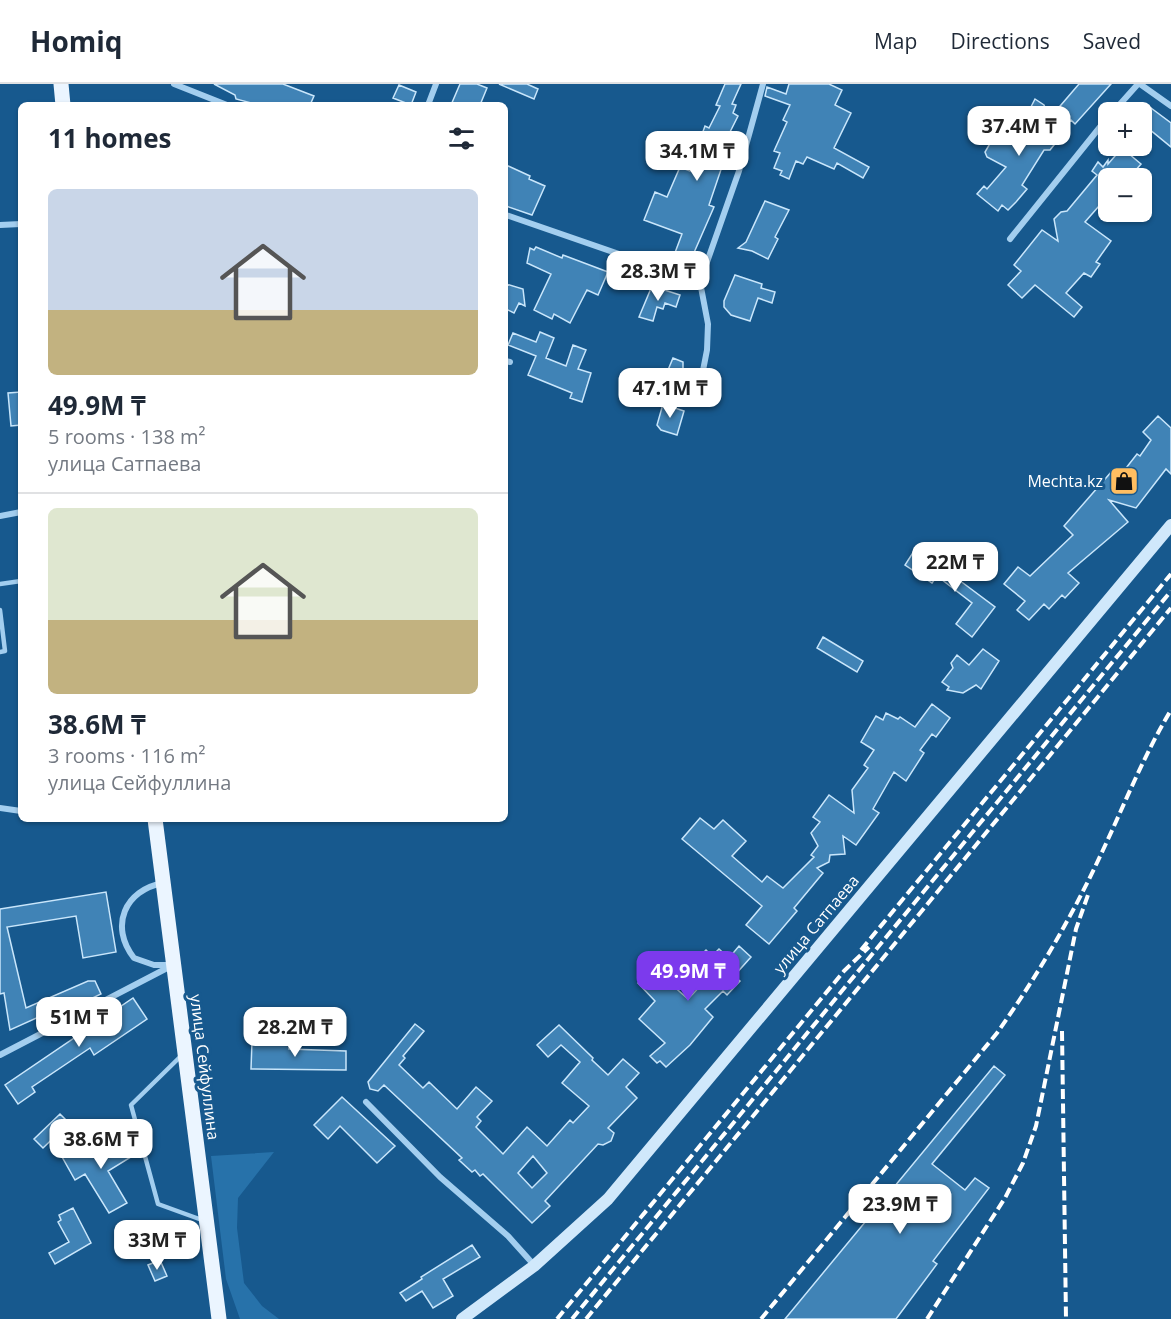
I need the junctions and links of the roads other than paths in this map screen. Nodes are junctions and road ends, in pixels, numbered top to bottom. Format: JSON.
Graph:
{"nodes":[{"id":1,"x":61,"y":84,"type":"edge"},
{"id":2,"x":174,"y":84,"type":"edge"},
{"id":3,"x":436,"y":84,"type":"edge"},
{"id":4,"x":763,"y":84,"type":"edge"},
{"id":5,"x":1139,"y":84,"type":"edge"},
{"id":6,"x":63,"y":102,"type":"edge"},
{"id":7,"x":219,"y":102,"type":"edge"},
{"id":8,"x":429,"y":102,"type":"edge"},
{"id":9,"x":1122,"y":102,"type":"edge"},
{"id":10,"x":1171,"y":106,"type":"edge"},
{"id":11,"x":1098,"y":129,"type":"edge"},
{"id":12,"x":508,"y":216,"type":"edge"},
{"id":13,"x":18,"y":224,"type":"edge"},
{"id":14,"x":0,"y":225,"type":"edge"},
{"id":15,"x":1010,"y":239,"type":"dead end"},
{"id":16,"x":700,"y":282,"type":"junction"},
{"id":17,"x":697,"y":400,"type":"dead end"},
{"id":18,"x":18,"y":513,"type":"edge"},
{"id":19,"x":0,"y":516,"type":"edge"},
{"id":20,"x":1171,"y":525,"type":"edge"},
{"id":21,"x":18,"y":581,"type":"edge"},
{"id":22,"x":0,"y":584,"type":"edge"},
{"id":23,"x":0,"y":610,"type":"edge"},
{"id":24,"x":0,"y":652,"type":"edge"},
{"id":25,"x":0,"y":808,"type":"edge"},
{"id":26,"x":18,"y":811,"type":"edge"},
{"id":27,"x":155,"y":822,"type":"edge"},
{"id":28,"x":163,"y":883,"type":"junction"},
{"id":29,"x":174,"y":965,"type":"junction"},
{"id":30,"x":185,"y":1052,"type":"junction"},
{"id":31,"x":0,"y":1055,"type":"edge"},
{"id":32,"x":366,"y":1102,"type":"dead end"},
{"id":33,"x":207,"y":1221,"type":"junction"},
{"id":34,"x":534,"y":1266,"type":"junction"},
{"id":35,"x":219,"y":1319,"type":"edge"},
{"id":36,"x":462,"y":1319,"type":"edge"}],
"edges":[{"from":1,"to":6,"type":"main road"},
{"from":2,"to":7,"type":"street"},
{"from":3,"to":8,"type":"street"},
{"from":4,"to":16,"type":"street"},
{"from":5,"to":9,"type":"street"},
{"from":5,"to":10,"type":"street"},
{"from":11,"to":15,"type":"street"},
{"from":12,"to":16,"type":"street"},
{"from":13,"to":14,"type":"street"},
{"from":16,"to":17,"type":"street"},
{"from":18,"to":19,"type":"street"},
{"from":20,"to":34,"type":"street","name":"улица Сатпаева"},
{"from":21,"to":22,"type":"lane"},
{"from":23,"to":24,"type":"lane"},
{"from":25,"to":26,"type":"street"},
{"from":27,"to":28,"type":"main road","name":"улица Сейфуллина"},
{"from":28,"to":29,"type":"main road","name":"улица Сейфуллина"},
{"from":28,"to":29,"type":"street"},
{"from":29,"to":30,"type":"main road","name":"улица Сейфуллина"},
{"from":29,"to":31,"type":"street"},
{"from":30,"to":33,"type":"main road","name":"улица Сейфуллина"},
{"from":30,"to":33,"type":"lane"},
{"from":32,"to":34,"type":"street"},
{"from":33,"to":35,"type":"main road","name":"улица Сейфуллина"},
{"from":34,"to":36,"type":"street","name":"улица Сатпаева"}]}
